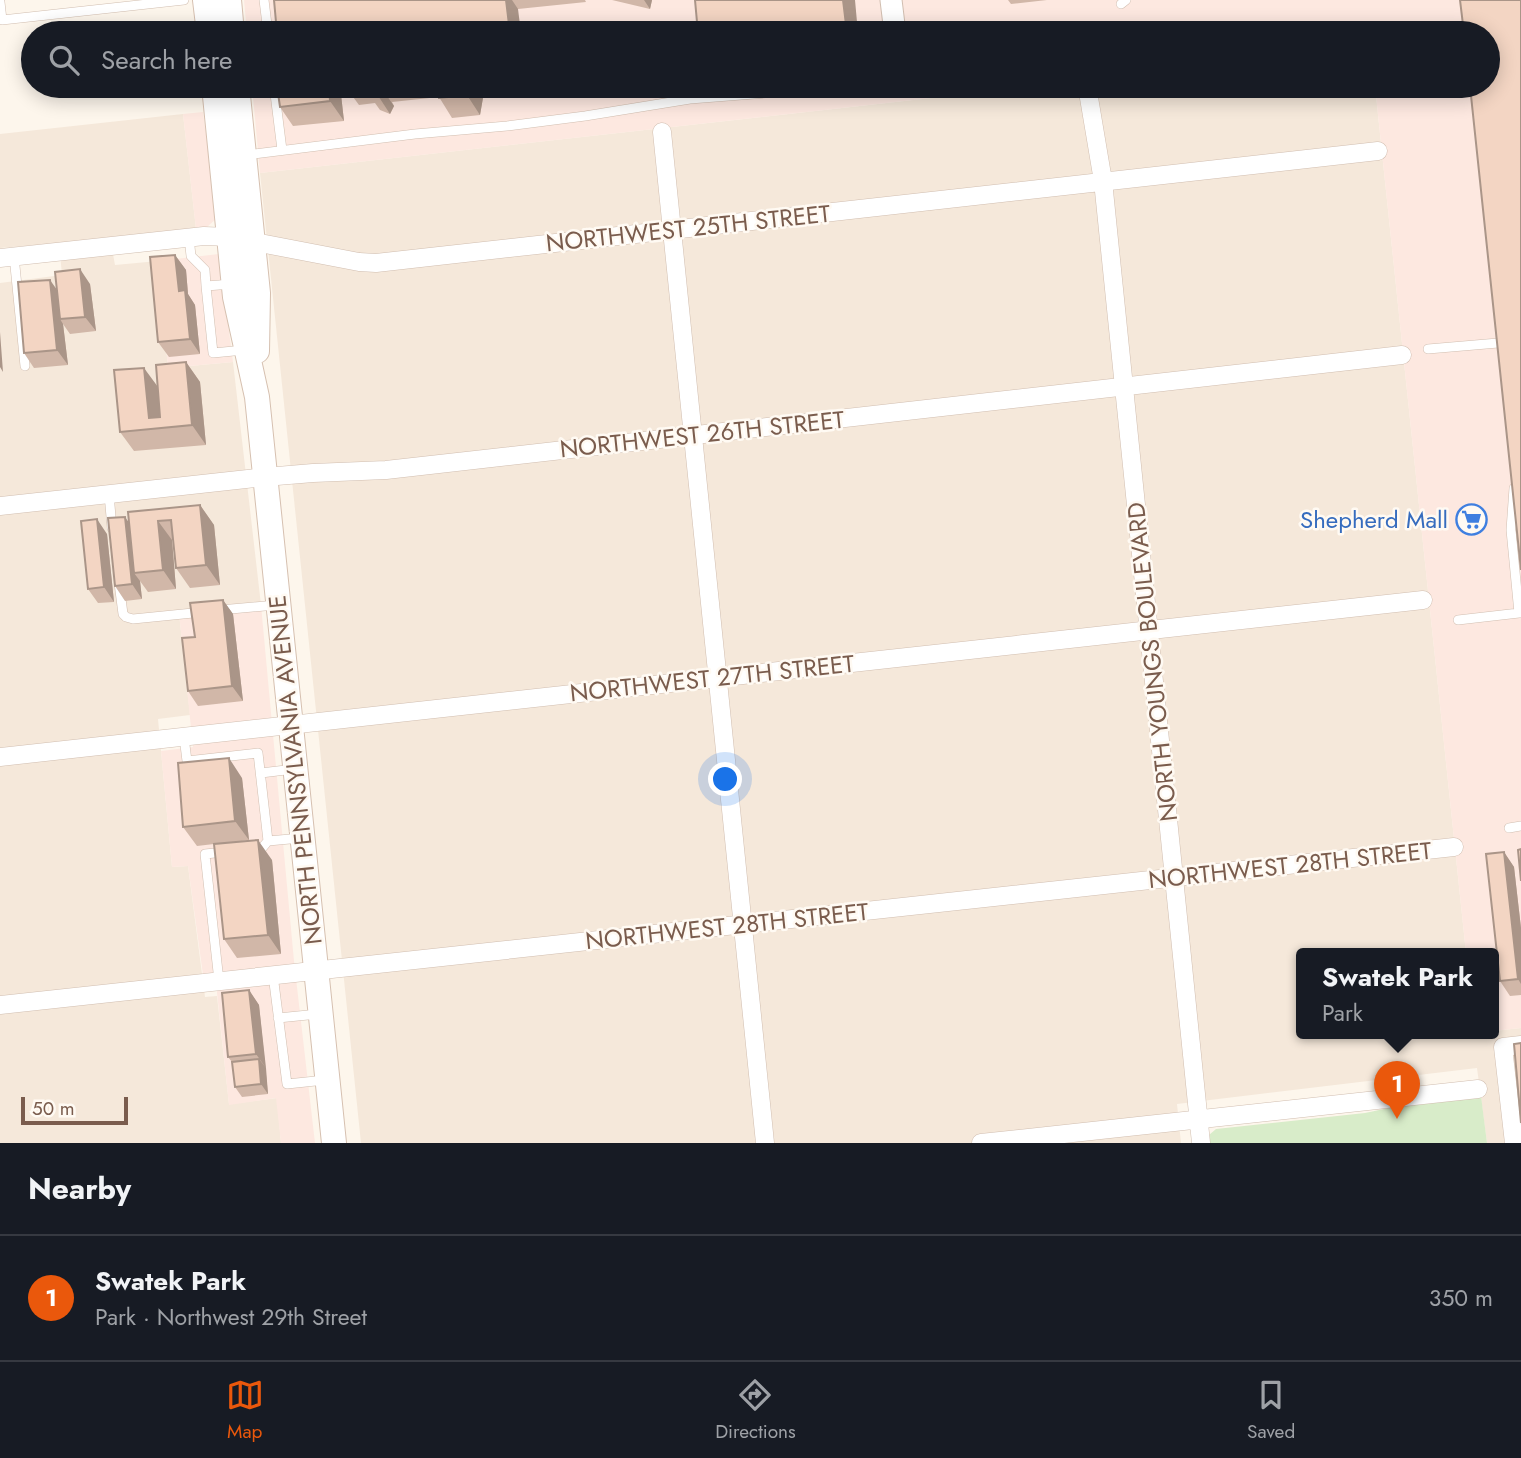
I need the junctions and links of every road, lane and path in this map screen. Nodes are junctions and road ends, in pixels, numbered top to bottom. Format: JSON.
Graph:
{"nodes":[{"id":1,"x":184,"y":0,"type":"edge"},
{"id":2,"x":205,"y":0,"type":"edge"},
{"id":3,"x":229,"y":0,"type":"edge"},
{"id":4,"x":264,"y":0,"type":"edge"},
{"id":5,"x":891,"y":0,"type":"edge"},
{"id":6,"x":164,"y":1,"type":"edge"},
{"id":7,"x":0,"y":2,"type":"edge"},
{"id":8,"x":208,"y":21,"type":"edge"},
{"id":9,"x":231,"y":21,"type":"edge"},
{"id":10,"x":267,"y":21,"type":"edge"},
{"id":11,"x":894,"y":21,"type":"edge"},
{"id":12,"x":218,"y":98,"type":"edge"},
{"id":13,"x":237,"y":98,"type":"edge"},
{"id":14,"x":276,"y":98,"type":"edge"},
{"id":15,"x":703,"y":98,"type":"edge"},
{"id":16,"x":1089,"y":98,"type":"edge"},
{"id":17,"x":662,"y":132,"type":"dead end"},
{"id":18,"x":235,"y":143,"type":"junction"},
{"id":19,"x":282,"y":150,"type":"junction"},
{"id":20,"x":1378,"y":151,"type":"dead end"},
{"id":21,"x":1103,"y":181,"type":"junction"},
{"id":22,"x":672,"y":230,"type":"junction"},
{"id":23,"x":189,"y":237,"type":"junction"},
{"id":24,"x":241,"y":240,"type":"junction"},
{"id":25,"x":7,"y":257,"type":"edge"},
{"id":26,"x":234,"y":284,"type":"junction"},
{"id":27,"x":206,"y":286,"type":"junction"},
{"id":28,"x":1497,"y":329,"type":"edge"},
{"id":29,"x":1498,"y":343,"type":"junction"},
{"id":30,"x":246,"y":349,"type":"junction"},
{"id":31,"x":1427,"y":349,"type":"dead end"},
{"id":32,"x":1402,"y":355,"type":"dead end"},
{"id":33,"x":1500,"y":355,"type":"edge"},
{"id":34,"x":25,"y":366,"type":"edge"},
{"id":35,"x":1124,"y":387,"type":"junction"},
{"id":36,"x":257,"y":397,"type":"junction"},
{"id":37,"x":693,"y":435,"type":"junction"},
{"id":38,"x":265,"y":477,"type":"junction"},
{"id":39,"x":1513,"y":479,"type":"edge"},
{"id":40,"x":109,"y":495,"type":"junction"},
{"id":41,"x":0,"y":506,"type":"edge"},
{"id":42,"x":113,"y":540,"type":"edge"},
{"id":43,"x":118,"y":576,"type":"edge"},
{"id":44,"x":1423,"y":600,"type":"dead end"},
{"id":45,"x":278,"y":604,"type":"junction"},
{"id":46,"x":1520,"y":613,"type":"edge"},
{"id":47,"x":1458,"y":620,"type":"dead end"},
{"id":48,"x":1149,"y":630,"type":"junction"},
{"id":49,"x":718,"y":678,"type":"junction"},
{"id":50,"x":291,"y":725,"type":"junction"},
{"id":51,"x":184,"y":737,"type":"junction"},
{"id":52,"x":0,"y":757,"type":"edge"},
{"id":53,"x":295,"y":769,"type":"junction"},
{"id":54,"x":261,"y":773,"type":"junction"},
{"id":55,"x":1521,"y":826,"type":"edge"},
{"id":56,"x":1509,"y":828,"type":"dead end"},
{"id":57,"x":302,"y":838,"type":"junction"},
{"id":58,"x":268,"y":841,"type":"junction"},
{"id":59,"x":1454,"y":847,"type":"dead end"},
{"id":60,"x":1174,"y":877,"type":"junction"},
{"id":61,"x":743,"y":924,"type":"junction"},
{"id":62,"x":316,"y":970,"type":"junction"},
{"id":63,"x":273,"y":975,"type":"junction"},
{"id":64,"x":219,"y":981,"type":"junction"},
{"id":65,"x":0,"y":1005,"type":"edge"},
{"id":66,"x":320,"y":1014,"type":"junction"},
{"id":67,"x":278,"y":1018,"type":"junction"},
{"id":68,"x":1521,"y":1045,"type":"edge"},
{"id":69,"x":327,"y":1080,"type":"junction"},
{"id":70,"x":1478,"y":1089,"type":"dead end"},
{"id":71,"x":1199,"y":1119,"type":"junction"},
{"id":72,"x":334,"y":1143,"type":"edge"},
{"id":73,"x":765,"y":1143,"type":"edge"},
{"id":74,"x":981,"y":1143,"type":"edge"},
{"id":75,"x":1201,"y":1143,"type":"edge"},
{"id":76,"x":1514,"y":1143,"type":"edge"}],
"edges":[{"from":1,"to":6,"type":"lane"},
{"from":2,"to":8,"type":"main road"},
{"from":3,"to":9,"type":"main road"},
{"from":4,"to":10,"type":"lane"},
{"from":5,"to":11,"type":"street"},
{"from":6,"to":7,"type":"lane"},
{"from":12,"to":18,"type":"main road","name":"NORTH PENNSYLVANIA AVENUE"},
{"from":13,"to":18,"type":"main road","name":"NORTH PENNSYLVANIA AVENUE"},
{"from":14,"to":19,"type":"lane"},
{"from":15,"to":19,"type":"lane"},
{"from":16,"to":21,"type":"street","name":"NORTH YOUNGS BOULEVARD"},
{"from":17,"to":22,"type":"street"},
{"from":18,"to":19,"type":"lane"},
{"from":18,"to":24,"type":"main road","name":"NORTH PENNSYLVANIA AVENUE"},
{"from":20,"to":21,"type":"street","name":"NORTHWEST 25TH STREET"},
{"from":21,"to":22,"type":"street","name":"NORTHWEST 25TH STREET"},
{"from":21,"to":35,"type":"street","name":"NORTH YOUNGS BOULEVARD"},
{"from":22,"to":24,"type":"street","name":"NORTHWEST 25TH STREET"},
{"from":22,"to":37,"type":"street"},
{"from":23,"to":24,"type":"street","name":"NORTHWEST 25TH STREET"},
{"from":23,"to":25,"type":"street","name":"NORTHWEST 25TH STREET"},
{"from":23,"to":27,"type":"lane"},
{"from":24,"to":26,"type":"main road","name":"NORTH PENNSYLVANIA AVENUE"},
{"from":24,"to":36,"type":"main road","name":"NORTH PENNSYLVANIA AVENUE"},
{"from":25,"to":34,"type":"lane"},
{"from":26,"to":27,"type":"lane"},
{"from":26,"to":30,"type":"main road","name":"NORTH PENNSYLVANIA AVENUE"},
{"from":27,"to":30,"type":"lane"},
{"from":28,"to":29,"type":"lane"},
{"from":29,"to":31,"type":"lane"},
{"from":29,"to":33,"type":"lane"},
{"from":30,"to":36,"type":"main road","name":"NORTH PENNSYLVANIA AVENUE"},
{"from":32,"to":35,"type":"street","name":"NORTHWEST 26TH STREET"},
{"from":35,"to":37,"type":"street","name":"NORTHWEST 26TH STREET"},
{"from":35,"to":48,"type":"street","name":"NORTH YOUNGS BOULEVARD"},
{"from":36,"to":38,"type":"main road","name":"NORTH PENNSYLVANIA AVENUE"},
{"from":37,"to":38,"type":"street","name":"NORTHWEST 26TH STREET"},
{"from":37,"to":49,"type":"street"},
{"from":38,"to":40,"type":"street","name":"NORTHWEST 26TH STREET"},
{"from":38,"to":45,"type":"main road","name":"NORTH PENNSYLVANIA AVENUE"},
{"from":39,"to":46,"type":"lane"},
{"from":40,"to":41,"type":"street","name":"NORTHWEST 26TH STREET"},
{"from":40,"to":42,"type":"lane"},
{"from":43,"to":45,"type":"lane"},
{"from":44,"to":48,"type":"street","name":"NORTHWEST 27TH STREET"},
{"from":45,"to":50,"type":"main road","name":"NORTH PENNSYLVANIA AVENUE"},
{"from":46,"to":47,"type":"lane"},
{"from":48,"to":49,"type":"street","name":"NORTHWEST 27TH STREET"},
{"from":48,"to":60,"type":"street","name":"NORTH YOUNGS BOULEVARD"},
{"from":49,"to":50,"type":"street","name":"NORTHWEST 27TH STREET"},
{"from":49,"to":61,"type":"street"},
{"from":50,"to":51,"type":"street","name":"NORTHWEST 27TH STREET"},
{"from":50,"to":53,"type":"main road","name":"NORTH PENNSYLVANIA AVENUE"},
{"from":51,"to":52,"type":"street","name":"NORTHWEST 27TH STREET"},
{"from":51,"to":54,"type":"lane"},
{"from":53,"to":54,"type":"lane"},
{"from":53,"to":57,"type":"main road","name":"NORTH PENNSYLVANIA AVENUE"},
{"from":54,"to":58,"type":"lane"},
{"from":55,"to":56,"type":"lane"},
{"from":57,"to":58,"type":"lane"},
{"from":57,"to":62,"type":"main road","name":"NORTH PENNSYLVANIA AVENUE"},
{"from":58,"to":64,"type":"lane"},
{"from":59,"to":60,"type":"street","name":"NORTHWEST 28TH STREET"},
{"from":60,"to":61,"type":"street","name":"NORTHWEST 28TH STREET"},
{"from":60,"to":71,"type":"street","name":"NORTH YOUNGS BOULEVARD"},
{"from":61,"to":62,"type":"street","name":"NORTHWEST 28TH STREET"},
{"from":61,"to":73,"type":"street"},
{"from":62,"to":63,"type":"street","name":"NORTHWEST 28TH STREET"},
{"from":62,"to":66,"type":"main road","name":"NORTH PENNSYLVANIA AVENUE"},
{"from":63,"to":64,"type":"street","name":"NORTHWEST 28TH STREET"},
{"from":63,"to":67,"type":"lane"},
{"from":64,"to":65,"type":"street","name":"NORTHWEST 28TH STREET"},
{"from":66,"to":67,"type":"lane"},
{"from":66,"to":69,"type":"main road","name":"NORTH PENNSYLVANIA AVENUE"},
{"from":67,"to":69,"type":"lane"},
{"from":68,"to":76,"type":"street"},
{"from":69,"to":72,"type":"main road","name":"NORTH PENNSYLVANIA AVENUE"},
{"from":70,"to":71,"type":"street"},
{"from":71,"to":74,"type":"street"},
{"from":71,"to":75,"type":"street","name":"NORTH YOUNGS BOULEVARD"}]}
